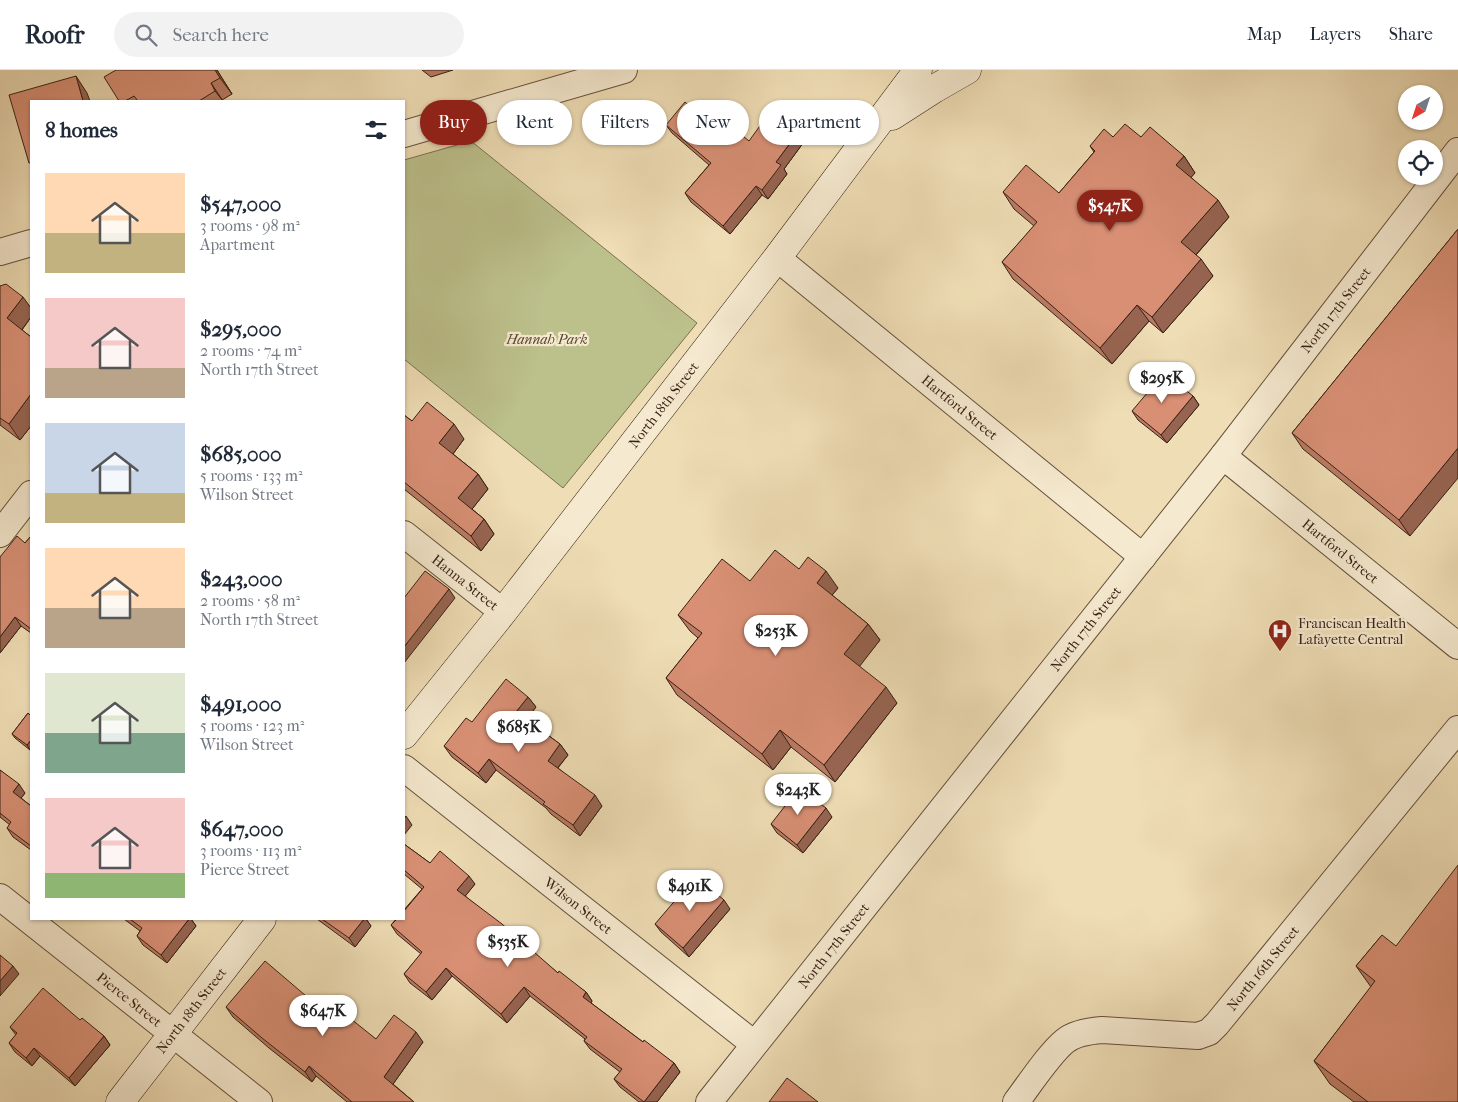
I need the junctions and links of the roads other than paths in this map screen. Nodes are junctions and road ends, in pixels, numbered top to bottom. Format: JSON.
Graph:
{"nodes":[{"id":1,"x":624,"y":70,"type":"edge"},
{"id":2,"x":898,"y":70,"type":"edge"},
{"id":3,"x":918,"y":70,"type":"edge"},
{"id":4,"x":967,"y":70,"type":"edge"},
{"id":5,"x":894,"y":101,"type":"junction"},
{"id":6,"x":879,"y":121,"type":"edge"},
{"id":7,"x":879,"y":125,"type":"edge"},
{"id":8,"x":405,"y":134,"type":"edge"},
{"id":9,"x":861,"y":145,"type":"edge"},
{"id":10,"x":1458,"y":151,"type":"edge"},
{"id":11,"x":30,"y":243,"type":"edge"},
{"id":12,"x":0,"y":252,"type":"edge"},
{"id":13,"x":777,"y":258,"type":"junction"},
{"id":14,"x":1223,"y":456,"type":"junction"},
{"id":15,"x":30,"y":495,"type":"edge"},
{"id":16,"x":0,"y":534,"type":"edge"},
{"id":17,"x":405,"y":535,"type":"edge"},
{"id":18,"x":1143,"y":556,"type":"junction"},
{"id":19,"x":503,"y":612,"type":"junction"},
{"id":20,"x":1458,"y":646,"type":"edge"},
{"id":21,"x":1458,"y":730,"type":"edge"},
{"id":22,"x":405,"y":734,"type":"edge"},
{"id":23,"x":405,"y":769,"type":"edge"},
{"id":24,"x":0,"y":897,"type":"edge"},
{"id":25,"x":261,"y":920,"type":"edge"},
{"id":26,"x":174,"y":1034,"type":"junction"},
{"id":27,"x":754,"y":1044,"type":"junction"},
{"id":28,"x":120,"y":1102,"type":"edge"},
{"id":29,"x":259,"y":1102,"type":"edge"},
{"id":30,"x":709,"y":1102,"type":"edge"},
{"id":31,"x":1016,"y":1102,"type":"edge"}],
"edges":[{"from":1,"to":8,"type":"street"},
{"from":2,"to":5,"type":"main road"},
{"from":3,"to":5,"type":"main road","name":"North 18th Street"},
{"from":4,"to":7,"type":"main road"},
{"from":5,"to":6,"type":"main road","name":"North 18th Street"},
{"from":9,"to":13,"type":"main road","name":"North 18th Street"},
{"from":10,"to":14,"type":"street","name":"North 17th Street"},
{"from":11,"to":12,"type":"street"},
{"from":13,"to":18,"type":"street","name":"Hartford Street"},
{"from":13,"to":19,"type":"main road","name":"North 18th Street"},
{"from":14,"to":18,"type":"street","name":"North 17th Street"},
{"from":14,"to":20,"type":"street","name":"Hartford Street"},
{"from":15,"to":16,"type":"street"},
{"from":17,"to":19,"type":"street","name":"Hanna Street"},
{"from":18,"to":27,"type":"street","name":"North 17th Street"},
{"from":19,"to":22,"type":"main road","name":"North 18th Street"},
{"from":21,"to":31,"type":"street","name":"North 16th Street"},
{"from":23,"to":27,"type":"street","name":"Wilson Street"},
{"from":24,"to":26,"type":"street","name":"Pierce Street"},
{"from":25,"to":26,"type":"main road","name":"North 18th Street"},
{"from":26,"to":28,"type":"main road","name":"North 18th Street"},
{"from":26,"to":29,"type":"street","name":"Pierce Street"},
{"from":27,"to":30,"type":"street","name":"North 17th Street"}]}
